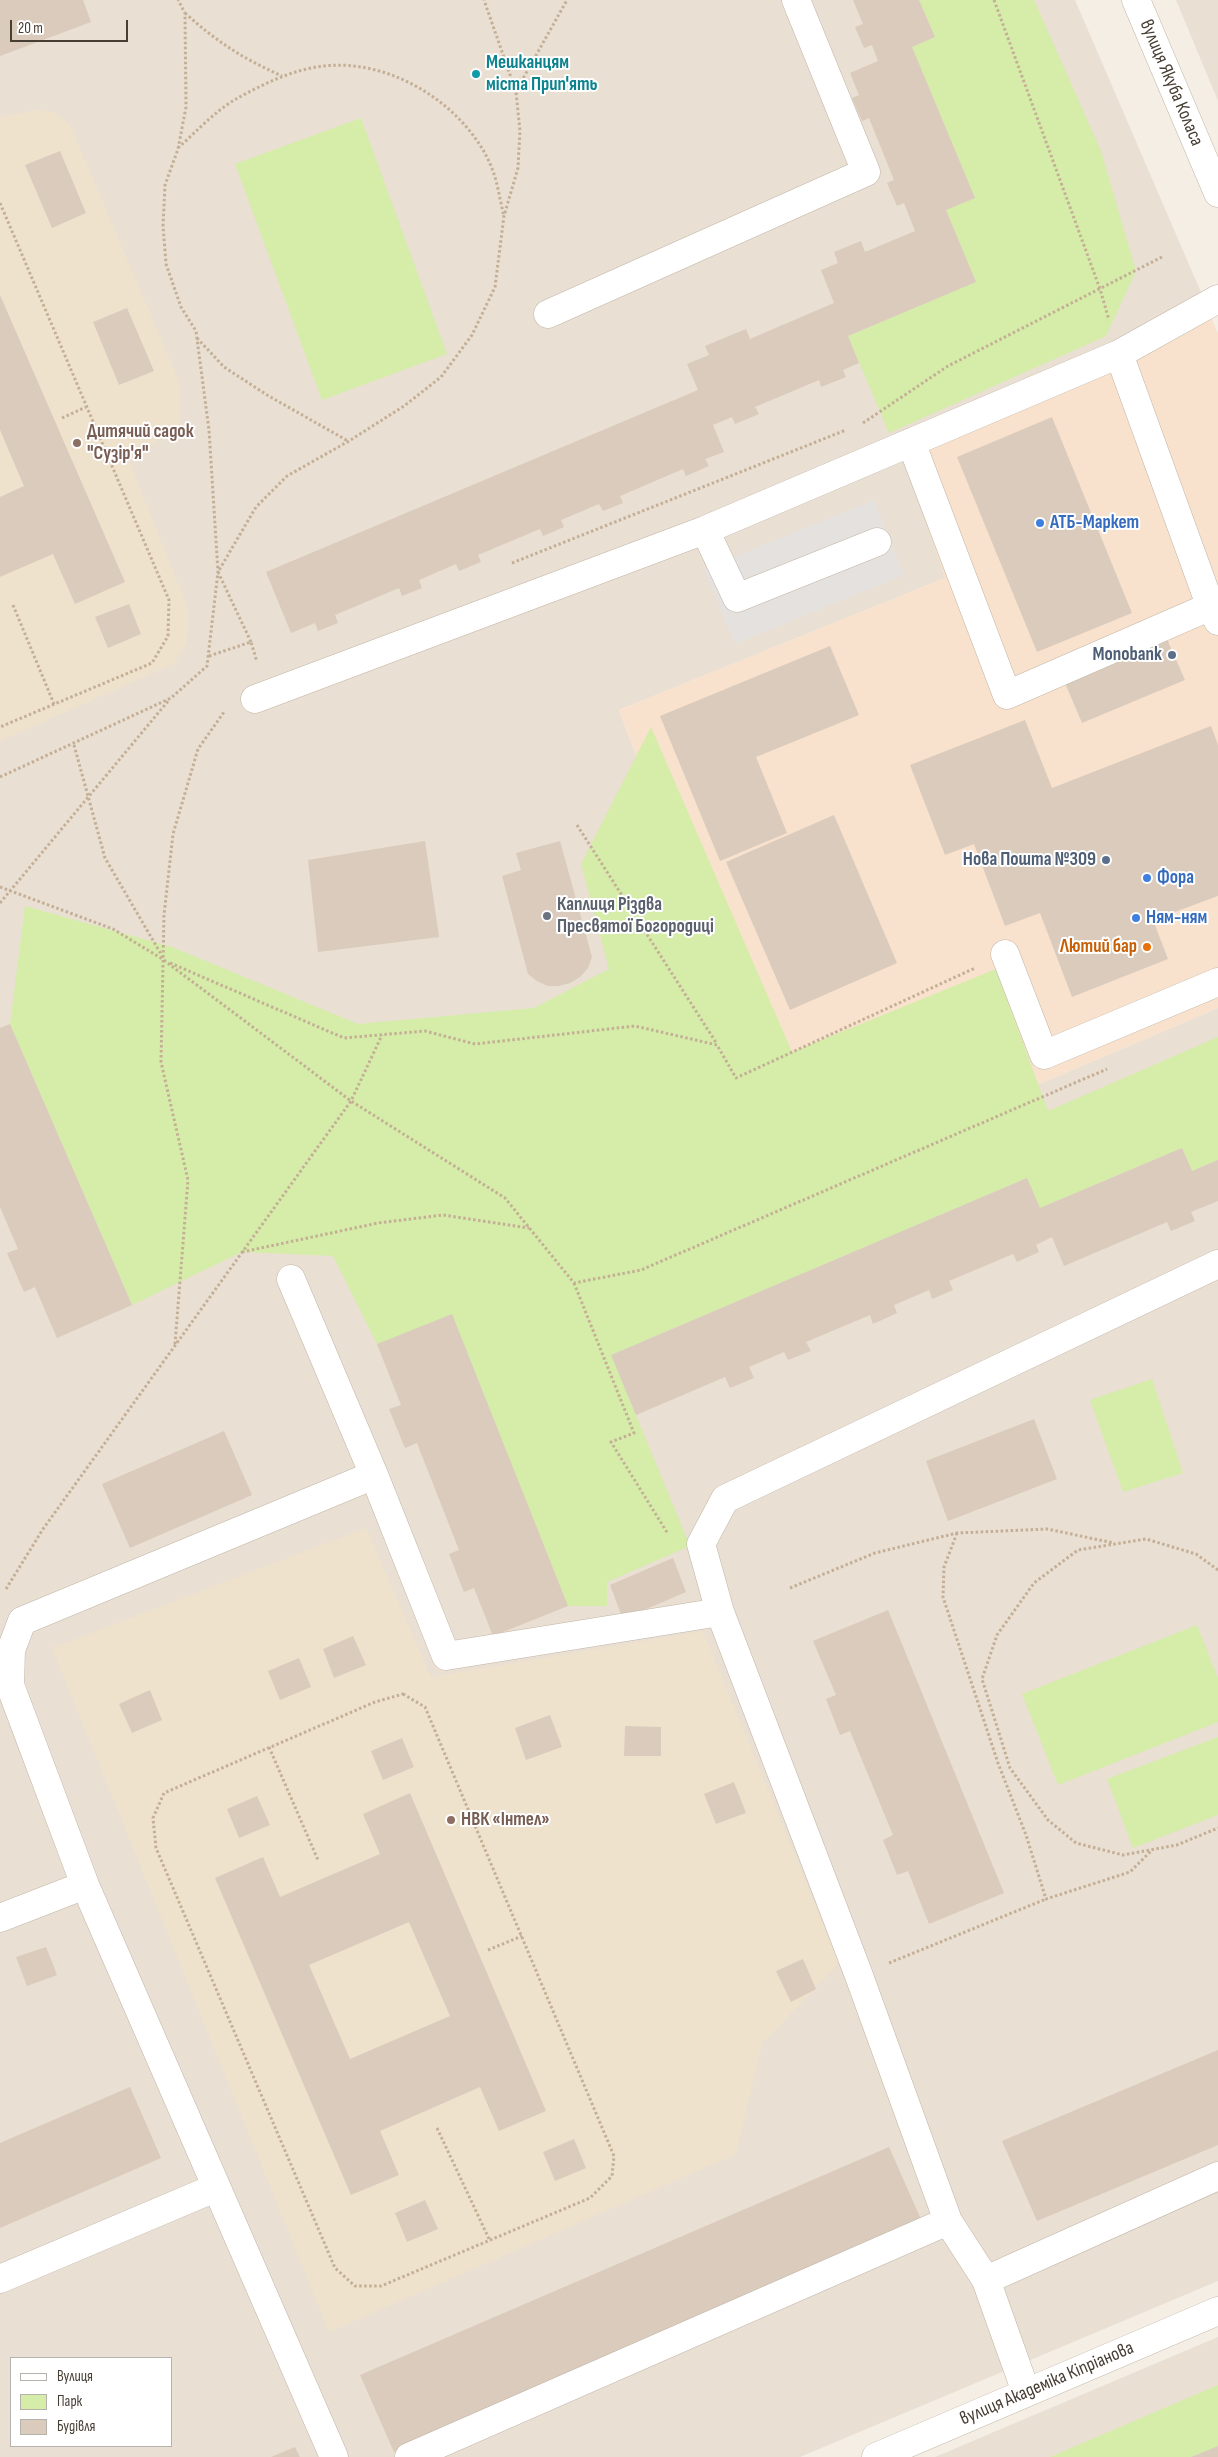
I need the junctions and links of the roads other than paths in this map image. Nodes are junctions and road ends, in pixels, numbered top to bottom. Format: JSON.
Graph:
{"nodes":[{"id":1,"x":796,"y":0,"type":"edge"},
{"id":2,"x":1136,"y":0,"type":"edge"},
{"id":3,"x":1218,"y":193,"type":"edge"},
{"id":4,"x":1218,"y":299,"type":"edge"},
{"id":5,"x":548,"y":314,"type":"dead end"},
{"id":6,"x":1119,"y":354,"type":"junction"},
{"id":7,"x":911,"y":442,"type":"junction"},
{"id":8,"x":705,"y":530,"type":"junction"},
{"id":9,"x":877,"y":542,"type":"dead end"},
{"id":10,"x":1215,"y":610,"type":"edge"},
{"id":11,"x":255,"y":699,"type":"dead end"},
{"id":12,"x":1005,"y":954,"type":"road end"},
{"id":13,"x":1218,"y":982,"type":"edge"},
{"id":14,"x":1218,"y":1264,"type":"edge"},
{"id":15,"x":291,"y":1279,"type":"dead end"},
{"id":16,"x":374,"y":1474,"type":"junction"},
{"id":17,"x":720,"y":1612,"type":"junction"},
{"id":18,"x":85,"y":1885,"type":"junction"},
{"id":19,"x":0,"y":1918,"type":"edge"},
{"id":20,"x":1218,"y":2176,"type":"edge"},
{"id":21,"x":215,"y":2188,"type":"junction"},
{"id":22,"x":948,"y":2221,"type":"junction"},
{"id":23,"x":0,"y":2279,"type":"edge"},
{"id":24,"x":986,"y":2280,"type":"junction"},
{"id":25,"x":1218,"y":2311,"type":"edge"},
{"id":26,"x":1026,"y":2392,"type":"junction"},
{"id":27,"x":334,"y":2457,"type":"edge"},
{"id":28,"x":409,"y":2457,"type":"edge"},
{"id":29,"x":876,"y":2457,"type":"edge"}],
"edges":[{"from":1,"to":5,"type":"street"},
{"from":2,"to":3,"type":"street","name":"вулиця Якуба Коласа"},
{"from":4,"to":6,"type":"street"},
{"from":6,"to":7,"type":"street"},
{"from":6,"to":10,"type":"street"},
{"from":7,"to":8,"type":"street"},
{"from":7,"to":10,"type":"street"},
{"from":8,"to":9,"type":"street"},
{"from":8,"to":11,"type":"street"},
{"from":12,"to":13,"type":"street"},
{"from":14,"to":17,"type":"street"},
{"from":15,"to":16,"type":"street"},
{"from":16,"to":17,"type":"street"},
{"from":16,"to":18,"type":"street"},
{"from":17,"to":22,"type":"street"},
{"from":18,"to":19,"type":"street"},
{"from":18,"to":21,"type":"street"},
{"from":20,"to":24,"type":"street"},
{"from":21,"to":23,"type":"street"},
{"from":21,"to":27,"type":"street"},
{"from":22,"to":24,"type":"street"},
{"from":22,"to":28,"type":"street"},
{"from":24,"to":26,"type":"street"},
{"from":25,"to":26,"type":"street","name":"вулиця Академіка Кіпріанова"},
{"from":26,"to":29,"type":"street","name":"вулиця Академіка Кіпріанова"}]}
